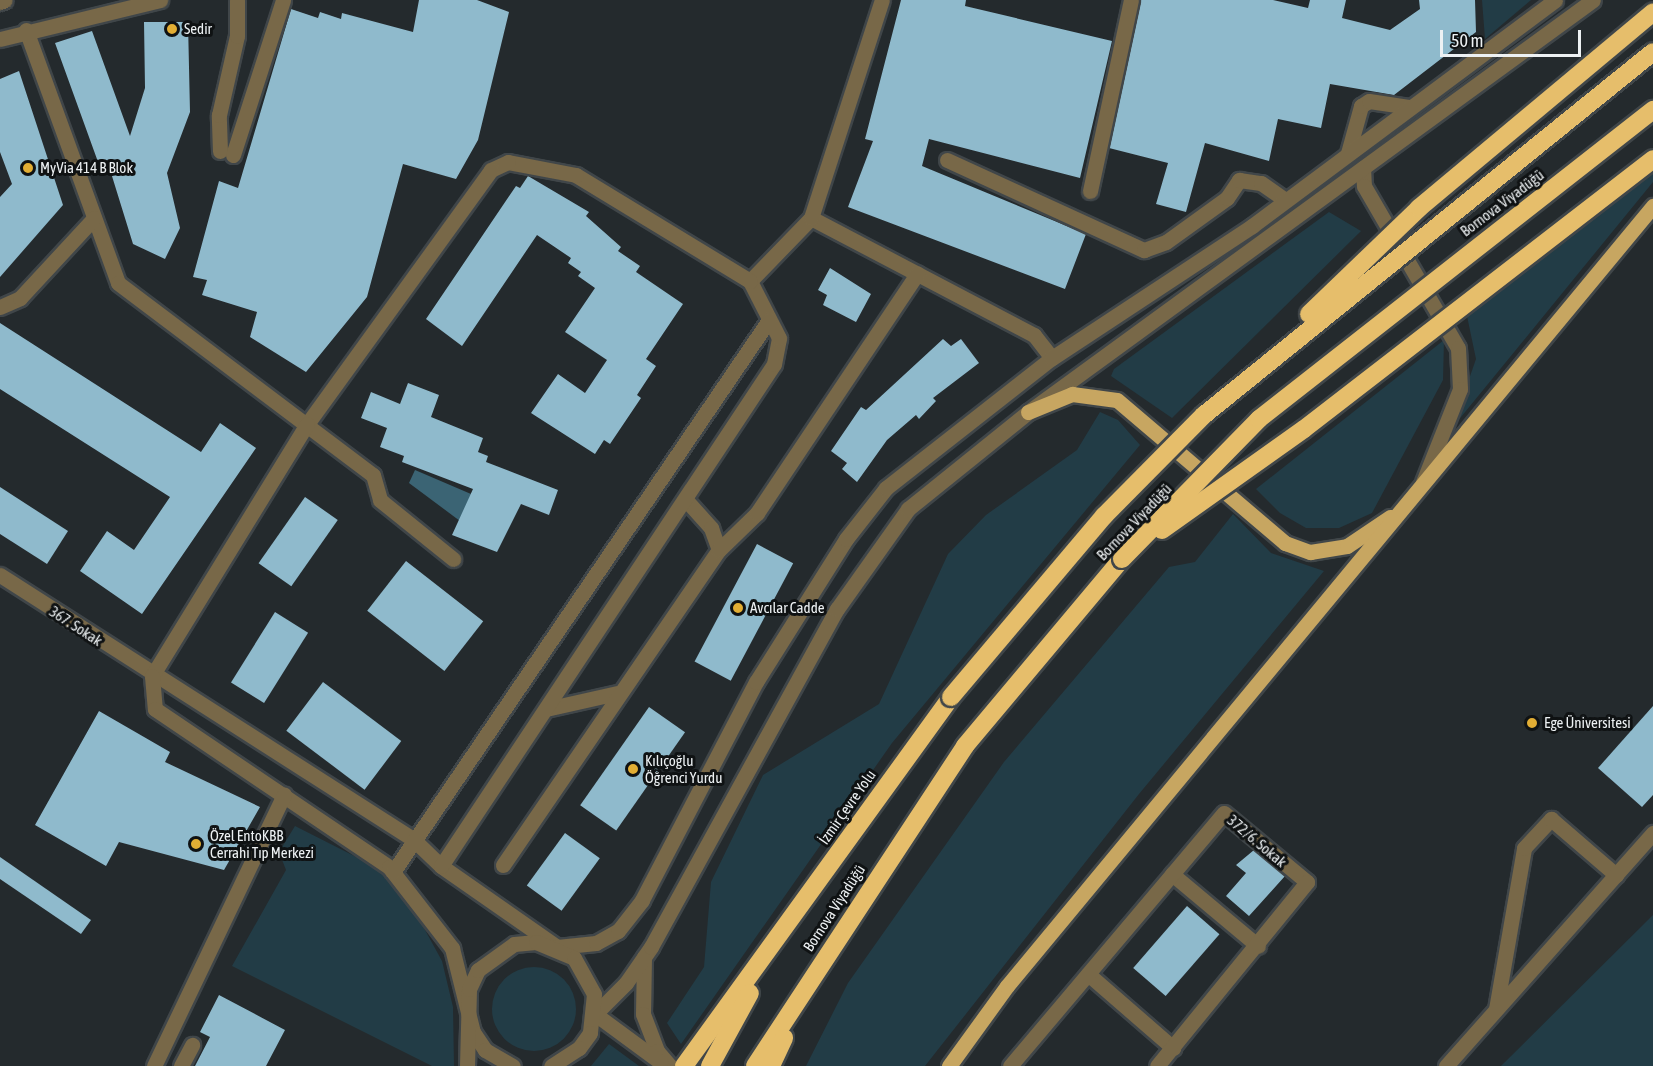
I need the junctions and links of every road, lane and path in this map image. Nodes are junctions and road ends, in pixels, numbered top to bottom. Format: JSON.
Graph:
{"nodes":[{"id":1,"x":5,"y":0,"type":"edge"},
{"id":2,"x":160,"y":0,"type":"edge"},
{"id":3,"x":237,"y":0,"type":"edge"},
{"id":4,"x":283,"y":0,"type":"edge"},
{"id":5,"x":882,"y":0,"type":"edge"},
{"id":6,"x":1131,"y":0,"type":"edge"},
{"id":7,"x":1555,"y":0,"type":"edge"},
{"id":8,"x":1593,"y":0,"type":"edge"},
{"id":9,"x":0,"y":2,"type":"edge"},
{"id":10,"x":1653,"y":12,"type":"edge"},
{"id":11,"x":26,"y":30,"type":"junction"},
{"id":12,"x":0,"y":39,"type":"edge"},
{"id":13,"x":1653,"y":52,"type":"edge"},
{"id":14,"x":1410,"y":107,"type":"junction"},
{"id":15,"x":1653,"y":110,"type":"edge"},
{"id":16,"x":1348,"y":153,"type":"junction"},
{"id":17,"x":1653,"y":159,"type":"edge"},
{"id":18,"x":948,"y":160,"type":"dead end"},
{"id":19,"x":1363,"y":168,"type":"junction"},
{"id":20,"x":1090,"y":191,"type":"dead end"},
{"id":21,"x":1284,"y":201,"type":"junction"},
{"id":22,"x":1653,"y":206,"type":"edge"},
{"id":23,"x":94,"y":218,"type":"junction"},
{"id":24,"x":811,"y":218,"type":"junction"},
{"id":25,"x":916,"y":274,"type":"junction"},
{"id":26,"x":750,"y":281,"type":"junction"},
{"id":27,"x":0,"y":307,"type":"edge"},
{"id":28,"x":769,"y":320,"type":"junction"},
{"id":29,"x":1052,"y":358,"type":"junction"},
{"id":30,"x":1028,"y":412,"type":"junction"},
{"id":31,"x":1204,"y":415,"type":"junction"},
{"id":32,"x":307,"y":424,"type":"junction"},
{"id":33,"x":1418,"y":493,"type":"junction"},
{"id":34,"x":686,"y":500,"type":"junction"},
{"id":35,"x":718,"y":550,"type":"junction"},
{"id":36,"x":453,"y":559,"type":"dead end"},
{"id":37,"x":1122,"y":559,"type":"junction"},
{"id":38,"x":0,"y":575,"type":"edge"},
{"id":39,"x":152,"y":676,"type":"junction"},
{"id":40,"x":617,"y":693,"type":"junction"},
{"id":41,"x":951,"y":697,"type":"joint"},
{"id":42,"x":546,"y":709,"type":"junction"},
{"id":43,"x":284,"y":795,"type":"junction"},
{"id":44,"x":1653,"y":832,"type":"edge"},
{"id":45,"x":414,"y":840,"type":"junction"},
{"id":46,"x":503,"y":865,"type":"dead end"},
{"id":47,"x":441,"y":866,"type":"junction"},
{"id":48,"x":393,"y":872,"type":"junction"},
{"id":49,"x":1172,"y":874,"type":"junction"},
{"id":50,"x":1616,"y":874,"type":"junction"},
{"id":51,"x":778,"y":941,"type":"junction"},
{"id":52,"x":1258,"y":946,"type":"junction"},
{"id":53,"x":557,"y":947,"type":"junction"},
{"id":54,"x":645,"y":956,"type":"junction"},
{"id":55,"x":814,"y":970,"type":"junction"},
{"id":56,"x":1088,"y":974,"type":"junction"},
{"id":57,"x":1496,"y":1009,"type":"junction"},
{"id":58,"x":468,"y":1011,"type":"junction"},
{"id":59,"x":595,"y":1014,"type":"junction"},
{"id":60,"x":192,"y":1046,"type":"dead end"},
{"id":61,"x":1173,"y":1048,"type":"junction"},
{"id":62,"x":558,"y":1064,"type":"edge"},
{"id":63,"x":154,"y":1066,"type":"edge"},
{"id":64,"x":181,"y":1066,"type":"edge"},
{"id":65,"x":467,"y":1066,"type":"edge"},
{"id":66,"x":513,"y":1066,"type":"edge"},
{"id":67,"x":665,"y":1066,"type":"edge"},
{"id":68,"x":670,"y":1066,"type":"edge"},
{"id":69,"x":684,"y":1066,"type":"edge"},
{"id":70,"x":710,"y":1066,"type":"edge"},
{"id":71,"x":755,"y":1066,"type":"edge"},
{"id":72,"x":771,"y":1066,"type":"edge"},
{"id":73,"x":949,"y":1066,"type":"edge"},
{"id":74,"x":1010,"y":1066,"type":"edge"},
{"id":75,"x":1157,"y":1066,"type":"edge"},
{"id":76,"x":1446,"y":1066,"type":"edge"}],
"edges":[{"from":1,"to":9,"type":"street"},
{"from":2,"to":11,"type":"street"},
{"from":3,"to":4,"type":"street"},
{"from":5,"to":24,"type":"street"},
{"from":6,"to":20,"type":"street"},
{"from":7,"to":14,"type":"street"},
{"from":8,"to":19,"type":"street"},
{"from":10,"to":31,"type":"highway","bridge":true},
{"from":11,"to":12,"type":"street"},
{"from":11,"to":23,"type":"street"},
{"from":13,"to":31,"type":"highway","name":"Bornova Viyadüğü","bridge":true},
{"from":14,"to":16,"type":"street"},
{"from":14,"to":16,"type":"street"},
{"from":15,"to":37,"type":"highway","name":"Bornova Viyadüğü","bridge":true},
{"from":16,"to":21,"type":"street"},
{"from":17,"to":37,"type":"highway","bridge":true},
{"from":18,"to":21,"type":"street"},
{"from":19,"to":30,"type":"street"},
{"from":19,"to":33,"type":"street"},
{"from":21,"to":29,"type":"street"},
{"from":22,"to":33,"type":"main road"},
{"from":23,"to":27,"type":"street"},
{"from":23,"to":32,"type":"street"},
{"from":24,"to":25,"type":"street"},
{"from":24,"to":26,"type":"street"},
{"from":25,"to":29,"type":"street"},
{"from":25,"to":35,"type":"street"},
{"from":26,"to":28,"type":"street"},
{"from":26,"to":32,"type":"street"},
{"from":28,"to":34,"type":"street"},
{"from":28,"to":45,"type":"street"},
{"from":29,"to":53,"type":"street"},
{"from":30,"to":33,"type":"main road"},
{"from":30,"to":54,"type":"street"},
{"from":31,"to":41,"type":"highway","name":"Bornova Viyadüğü","bridge":true},
{"from":32,"to":36,"type":"street"},
{"from":32,"to":39,"type":"street"},
{"from":33,"to":73,"type":"main road"},
{"from":34,"to":35,"type":"street"},
{"from":34,"to":42,"type":"street"},
{"from":35,"to":40,"type":"street"},
{"from":37,"to":55,"type":"highway","name":"Bornova Viyadüğü"},
{"from":38,"to":39,"type":"street","name":"367. Sokak"},
{"from":39,"to":43,"type":"street"},
{"from":39,"to":45,"type":"street","name":"367. Sokak"},
{"from":40,"to":42,"type":"street"},
{"from":40,"to":46,"type":"street"},
{"from":41,"to":51,"type":"highway","name":"İzmir Çevre Yolu"},
{"from":42,"to":47,"type":"street"},
{"from":43,"to":48,"type":"street"},
{"from":43,"to":63,"type":"street"},
{"from":44,"to":50,"type":"street"},
{"from":45,"to":47,"type":"street","name":"367. Sokak"},
{"from":45,"to":48,"type":"street"},
{"from":47,"to":53,"type":"street","name":"367. Sokak"},
{"from":48,"to":58,"type":"street"},
{"from":49,"to":52,"type":"street"},
{"from":49,"to":52,"type":"street","name":"372/6. Sokak"},
{"from":49,"to":56,"type":"street","name":"372/6. Sokak"},
{"from":50,"to":57,"type":"street"},
{"from":50,"to":57,"type":"street"},
{"from":51,"to":69,"type":"highway"},
{"from":51,"to":70,"type":"highway","name":"Bornova Viyadüğü"},
{"from":52,"to":61,"type":"street","name":"372/6. Sokak"},
{"from":53,"to":58,"type":"street"},
{"from":53,"to":59,"type":"street","name":"367. Sokak"},
{"from":54,"to":59,"type":"street"},
{"from":54,"to":68,"type":"street"},
{"from":55,"to":71,"type":"highway","name":"Bornova Viyadüğü"},
{"from":55,"to":72,"type":"highway"},
{"from":56,"to":61,"type":"street"},
{"from":56,"to":74,"type":"street","name":"372/6. Sokak"},
{"from":57,"to":76,"type":"street"},
{"from":58,"to":65,"type":"street"},
{"from":58,"to":66,"type":"street"},
{"from":59,"to":62,"type":"street"},
{"from":59,"to":67,"type":"street"},
{"from":60,"to":64,"type":"street"},
{"from":61,"to":75,"type":"street","name":"372/6. Sokak"}]}
